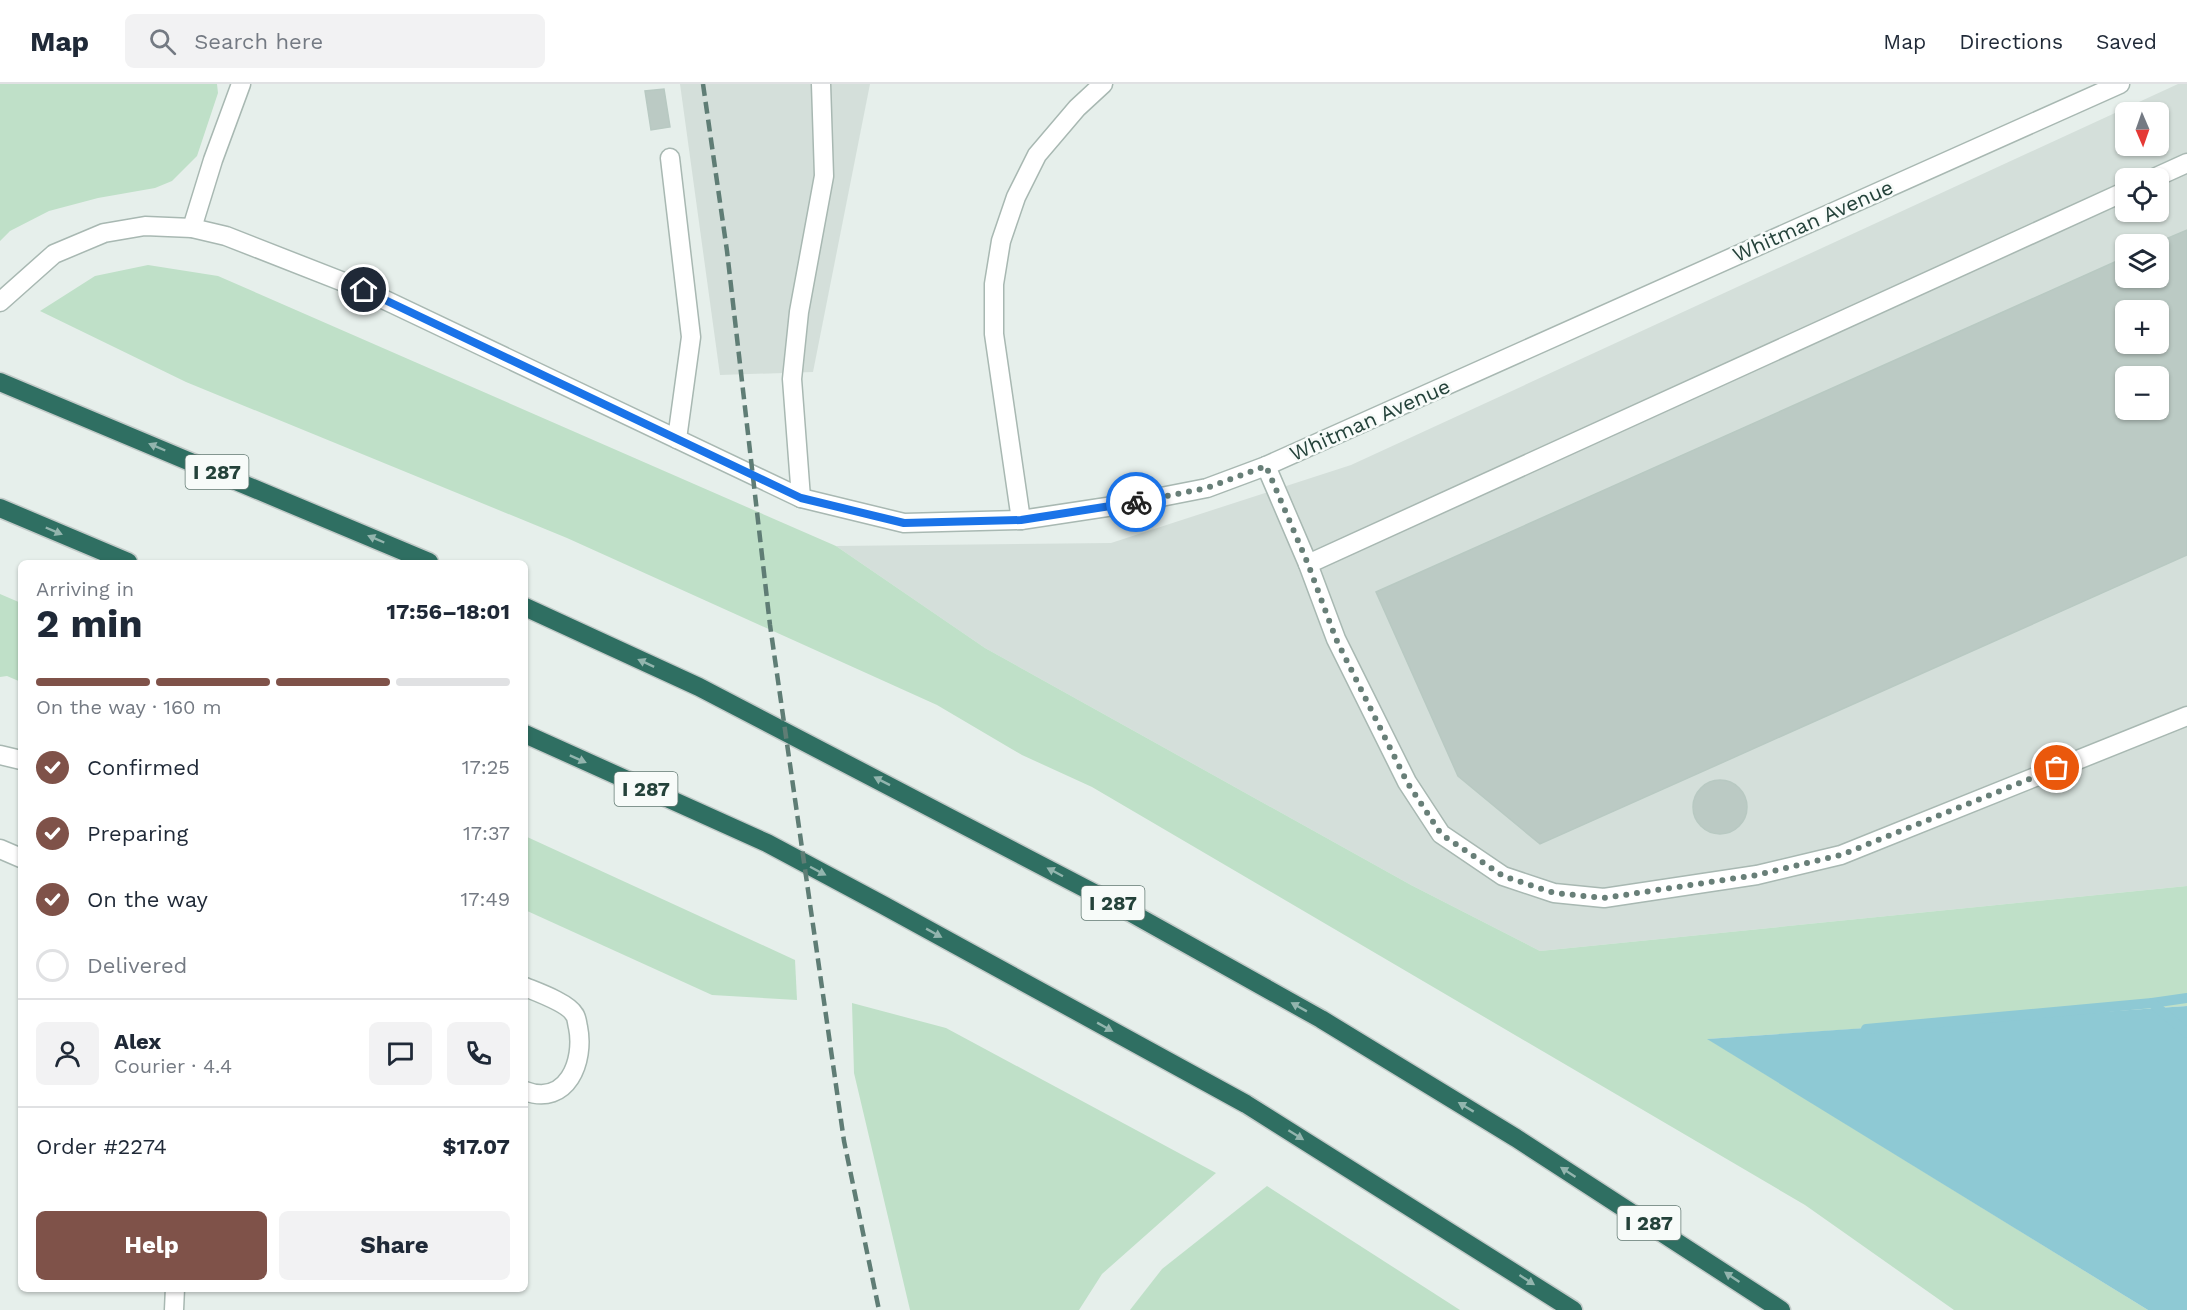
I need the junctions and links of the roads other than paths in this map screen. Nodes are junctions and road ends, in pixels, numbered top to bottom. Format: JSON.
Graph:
{"nodes":[{"id":1,"x":241,"y":84,"type":"edge"},
{"id":2,"x":821,"y":84,"type":"edge"},
{"id":3,"x":1103,"y":84,"type":"edge"},
{"id":4,"x":2121,"y":84,"type":"edge"},
{"id":5,"x":670,"y":158,"type":"dead end"},
{"id":6,"x":2187,"y":164,"type":"edge"},
{"id":7,"x":2169,"y":172,"type":"edge"},
{"id":8,"x":2115,"y":197,"type":"edge"},
{"id":9,"x":192,"y":228,"type":"junction"},
{"id":10,"x":2,"y":300,"type":"edge"},
{"id":11,"x":0,"y":382,"type":"edge"},
{"id":12,"x":677,"y":439,"type":"junction"},
{"id":13,"x":1266,"y":466,"type":"junction"},
{"id":14,"x":801,"y":498,"type":"junction"},
{"id":15,"x":0,"y":508,"type":"edge"},
{"id":16,"x":1021,"y":520,"type":"junction"},
{"id":17,"x":123,"y":560,"type":"edge"},
{"id":18,"x":424,"y":560,"type":"edge"},
{"id":19,"x":1308,"y":564,"type":"junction"},
{"id":20,"x":528,"y":608,"type":"edge"},
{"id":21,"x":2187,"y":716,"type":"edge"},
{"id":22,"x":528,"y":736,"type":"edge"},
{"id":23,"x":0,"y":755,"type":"edge"},
{"id":24,"x":18,"y":759,"type":"edge"},
{"id":25,"x":0,"y":849,"type":"edge"},
{"id":26,"x":18,"y":857,"type":"edge"},
{"id":27,"x":528,"y":988,"type":"edge"},
{"id":28,"x":528,"y":1092,"type":"edge"},
{"id":29,"x":175,"y":1292,"type":"edge"},
{"id":30,"x":174,"y":1310,"type":"edge"},
{"id":31,"x":1573,"y":1310,"type":"edge"},
{"id":32,"x":1781,"y":1310,"type":"edge"}],
"edges":[{"from":1,"to":9,"type":"street"},
{"from":2,"to":14,"type":"street"},
{"from":3,"to":16,"type":"street"},
{"from":4,"to":13,"type":"street","name":"Whitman Avenue"},
{"from":5,"to":12,"type":"street"},
{"from":6,"to":7,"type":"street"},
{"from":8,"to":19,"type":"street"},
{"from":9,"to":10,"type":"street","name":"Whitman Avenue"},
{"from":9,"to":12,"type":"street","name":"Whitman Avenue"},
{"from":18,"to":11,"type":"highway","number":"I 287","one_way":true},
{"from":12,"to":14,"type":"street","name":"Whitman Avenue"},
{"from":13,"to":16,"type":"street","name":"Whitman Avenue"},
{"from":13,"to":19,"type":"street"},
{"from":14,"to":16,"type":"street","name":"Whitman Avenue"},
{"from":15,"to":17,"type":"highway","one_way":true},
{"from":19,"to":21,"type":"street"},
{"from":32,"to":20,"type":"highway","number":"I 287","one_way":true},
{"from":22,"to":31,"type":"highway","number":"I 287","one_way":true},
{"from":23,"to":24,"type":"street"},
{"from":25,"to":26,"type":"street"},
{"from":27,"to":28,"type":"street"},
{"from":29,"to":30,"type":"street"}]}
